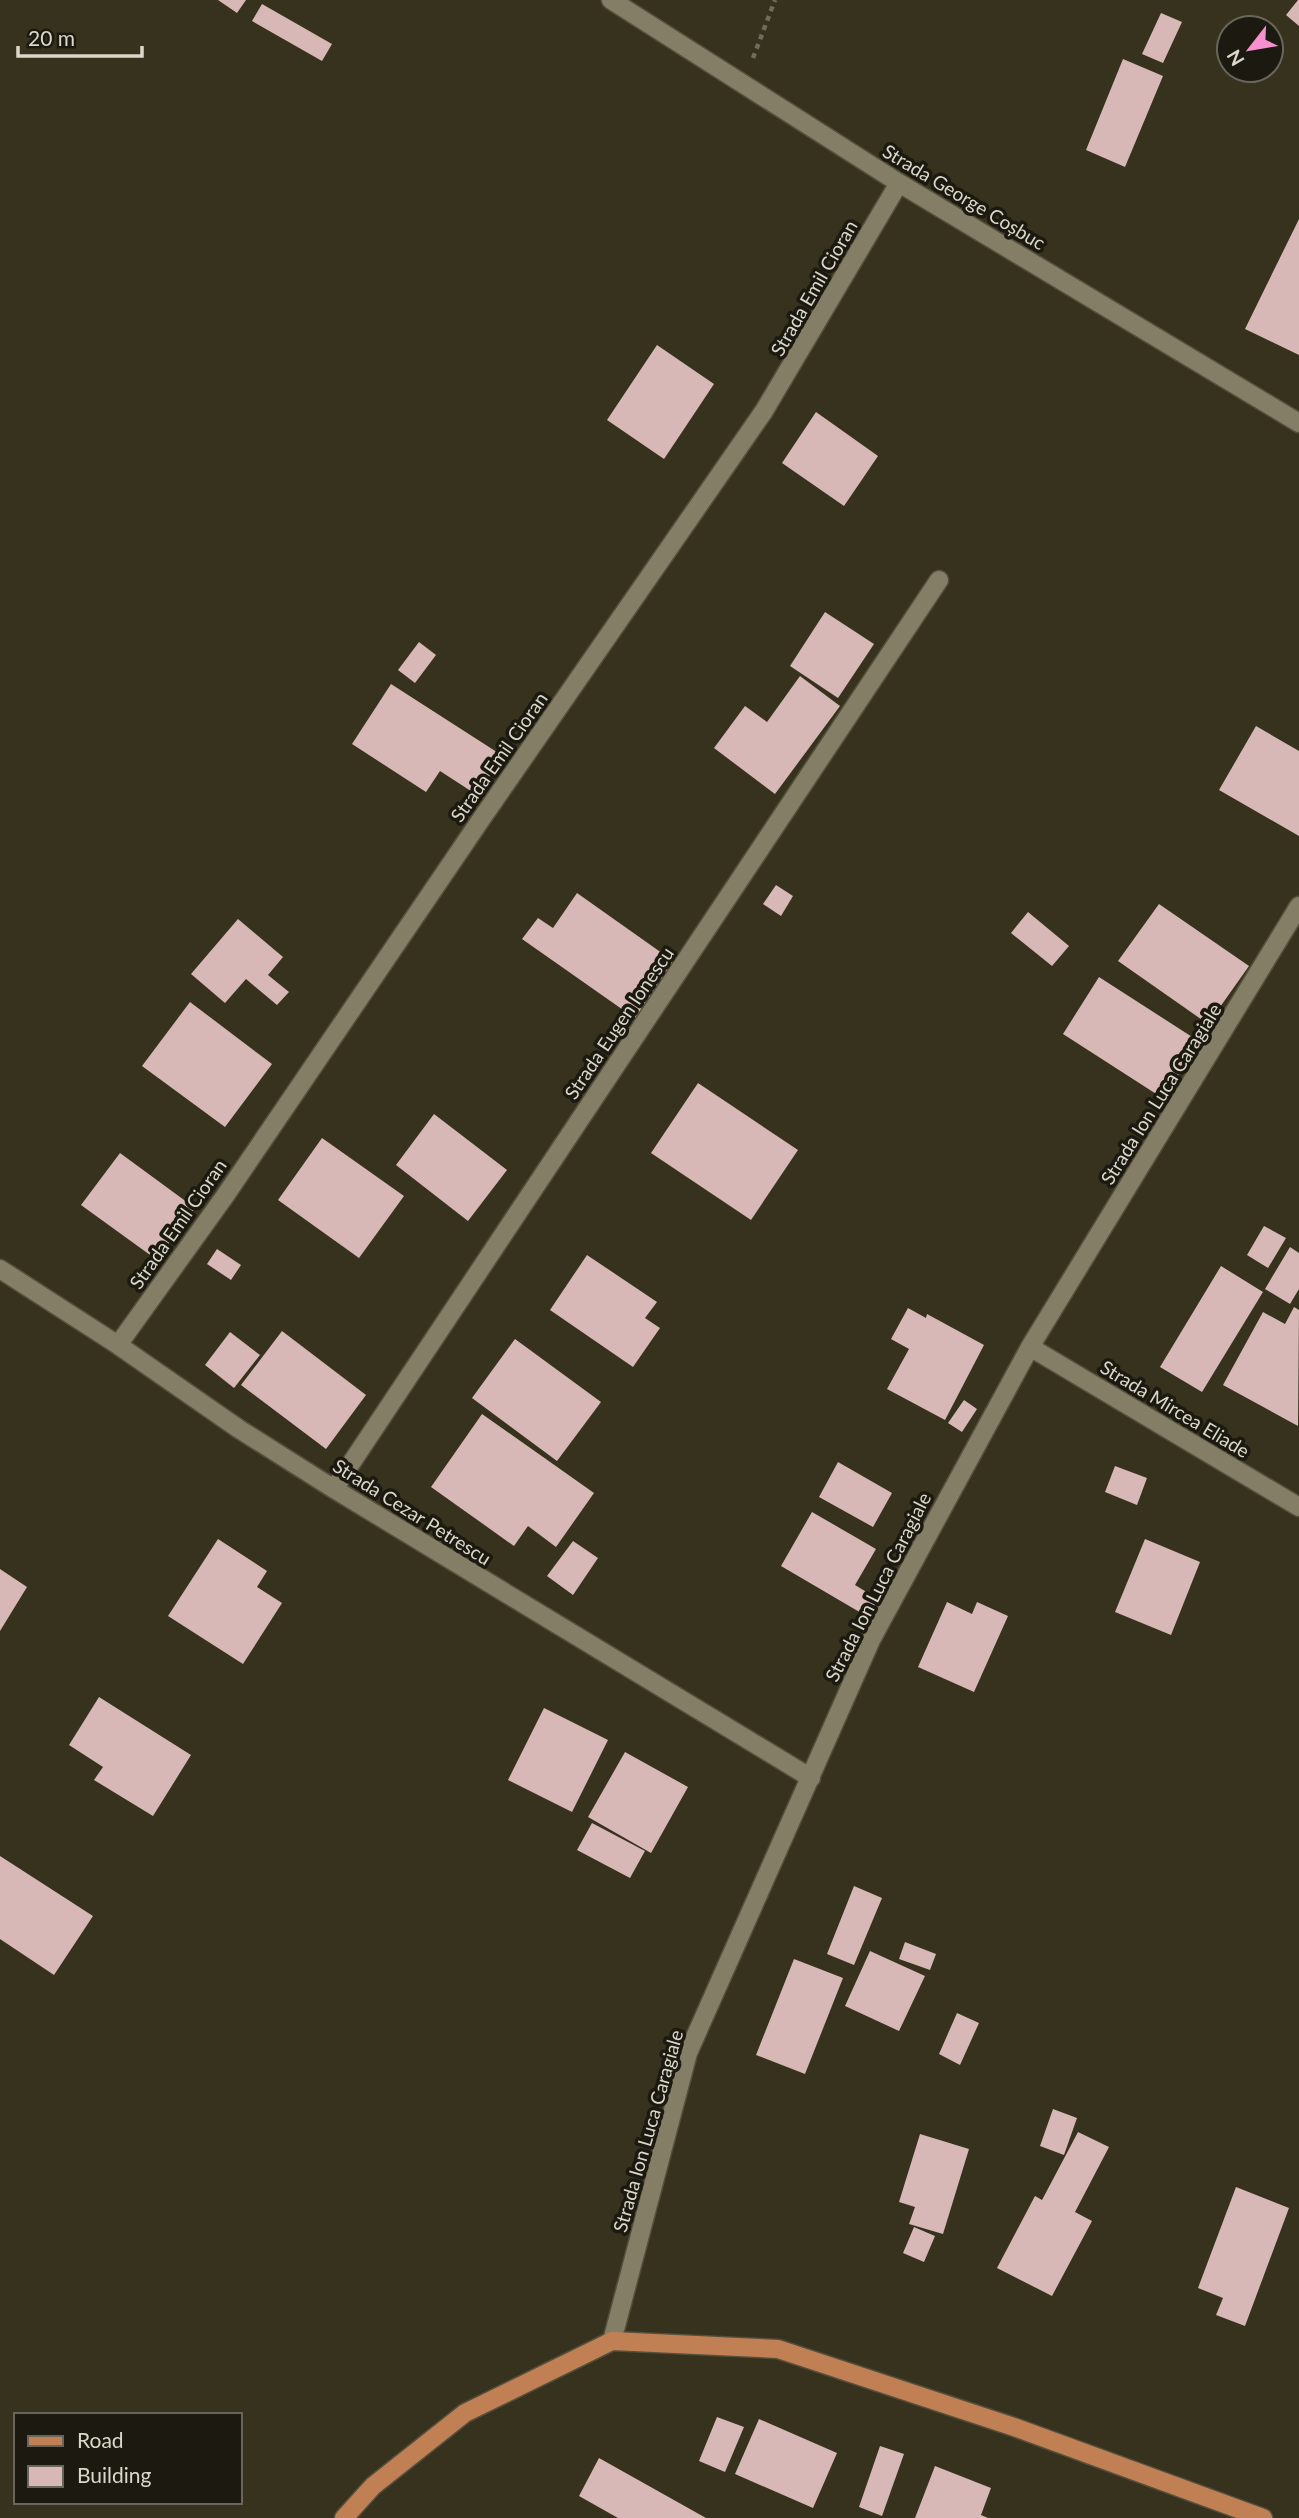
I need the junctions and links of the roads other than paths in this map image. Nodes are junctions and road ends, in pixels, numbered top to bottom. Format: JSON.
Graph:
{"nodes":[{"id":1,"x":611,"y":0,"type":"edge"},
{"id":2,"x":899,"y":183,"type":"junction"},
{"id":3,"x":1299,"y":423,"type":"edge"},
{"id":4,"x":939,"y":580,"type":"dead end"},
{"id":5,"x":1299,"y":906,"type":"edge"},
{"id":6,"x":0,"y":1269,"type":"edge"},
{"id":7,"x":118,"y":1345,"type":"junction"},
{"id":8,"x":1030,"y":1347,"type":"junction"},
{"id":9,"x":334,"y":1489,"type":"junction"},
{"id":10,"x":1299,"y":1507,"type":"edge"},
{"id":11,"x":811,"y":1778,"type":"junction"},
{"id":12,"x":612,"y":2341,"type":"junction"},
{"id":13,"x":344,"y":2518,"type":"edge"},
{"id":14,"x":1263,"y":2518,"type":"edge"}],
"edges":[{"from":1,"to":2,"type":"street","name":"Strada George Coșbuc"},
{"from":2,"to":3,"type":"street","name":"Strada George Coșbuc"},
{"from":2,"to":7,"type":"street","name":"Strada Emil Cioran"},
{"from":4,"to":9,"type":"street","name":"Strada Eugen Ionescu"},
{"from":5,"to":8,"type":"street","name":"Strada Ion Luca Caragiale"},
{"from":6,"to":7,"type":"street","name":"Strada Cezar Petrescu"},
{"from":7,"to":9,"type":"street","name":"Strada Cezar Petrescu"},
{"from":8,"to":10,"type":"street","name":"Strada Mircea Eliade"},
{"from":8,"to":11,"type":"street","name":"Strada Ion Luca Caragiale"},
{"from":9,"to":11,"type":"street","name":"Strada Cezar Petrescu"},
{"from":11,"to":12,"type":"street","name":"Strada Ion Luca Caragiale"},
{"from":12,"to":13,"type":"main road"},
{"from":12,"to":14,"type":"main road"}]}
